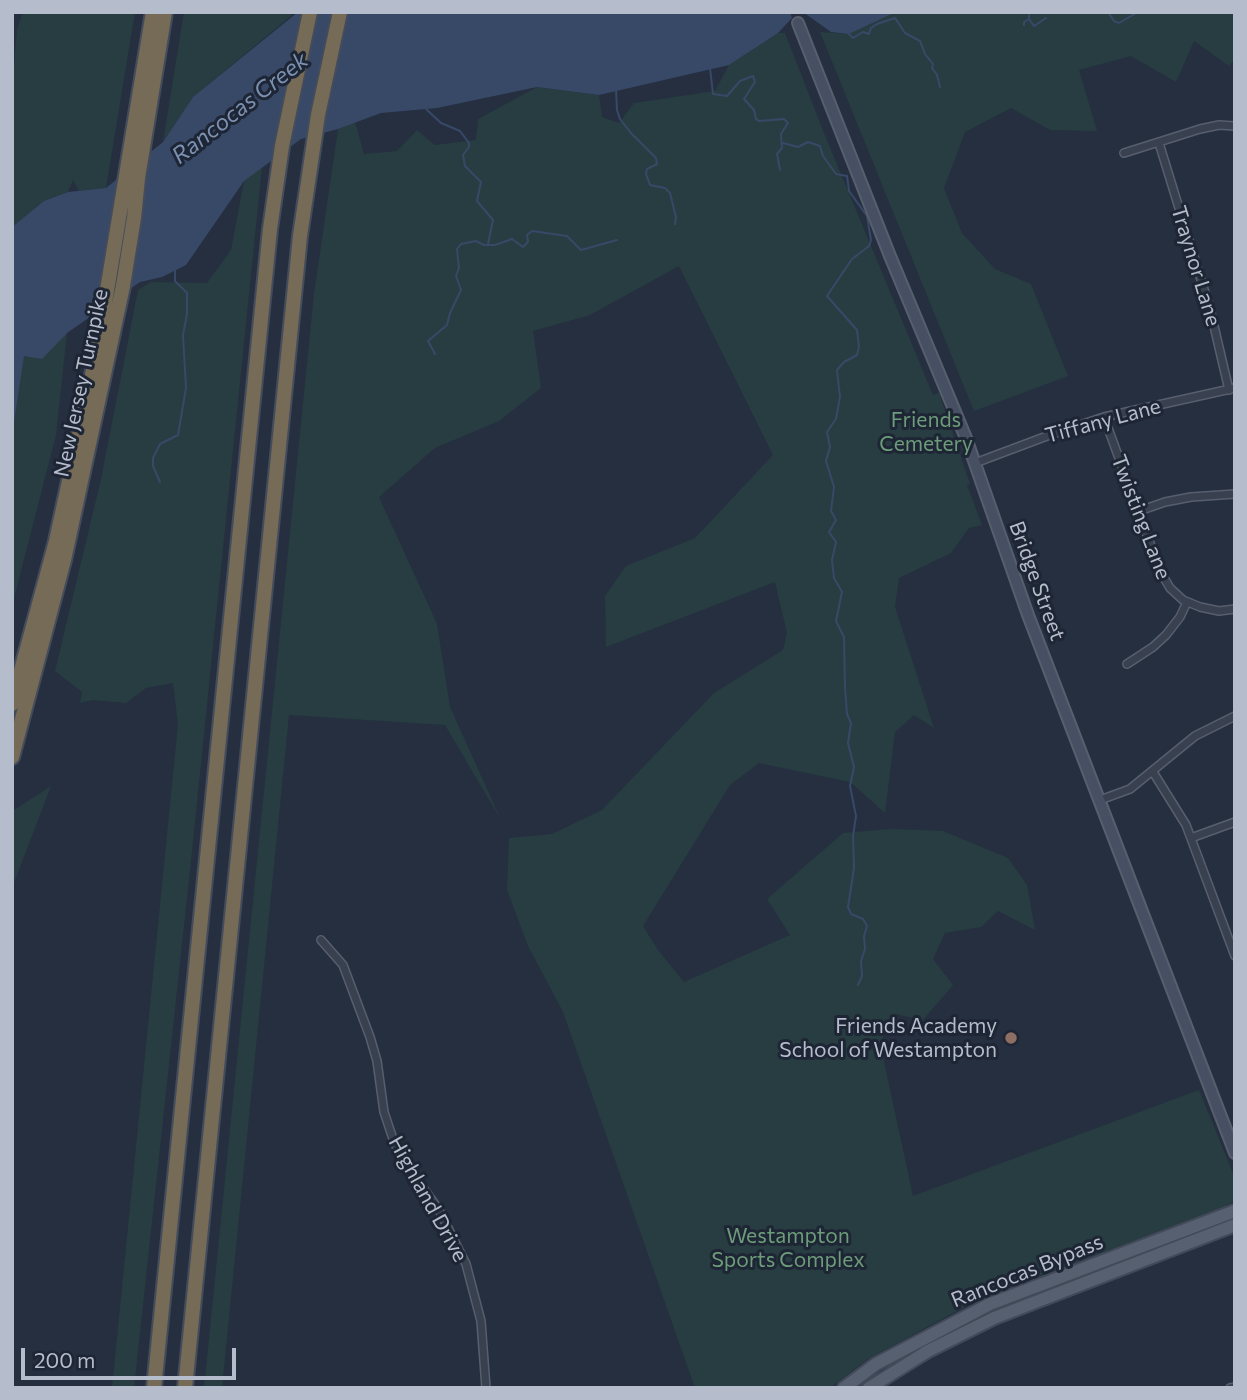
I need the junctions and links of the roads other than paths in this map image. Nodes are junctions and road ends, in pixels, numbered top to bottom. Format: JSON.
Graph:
{"nodes":[{"id":1,"x":153,"y":12,"type":"edge"},
{"id":2,"x":165,"y":12,"type":"edge"},
{"id":3,"x":310,"y":12,"type":"edge"},
{"id":4,"x":340,"y":12,"type":"edge"},
{"id":5,"x":798,"y":23,"type":"dead end"},
{"id":6,"x":1235,"y":126,"type":"edge"},
{"id":7,"x":1159,"y":143,"type":"junction"},
{"id":8,"x":1124,"y":153,"type":"dead end"},
{"id":9,"x":109,"y":323,"type":"junction"},
{"id":10,"x":1232,"y":389,"type":"edge"},
{"id":11,"x":1104,"y":417,"type":"junction"},
{"id":12,"x":975,"y":463,"type":"junction"},
{"id":13,"x":1235,"y":494,"type":"edge"},
{"id":14,"x":1139,"y":511,"type":"junction"},
{"id":15,"x":1187,"y":602,"type":"junction"},
{"id":16,"x":1235,"y":609,"type":"edge"},
{"id":17,"x":1126,"y":664,"type":"dead end"},
{"id":18,"x":12,"y":704,"type":"edge"},
{"id":19,"x":1235,"y":716,"type":"edge"},
{"id":20,"x":12,"y":757,"type":"edge"},
{"id":21,"x":1153,"y":772,"type":"junction"},
{"id":22,"x":1100,"y":800,"type":"junction"},
{"id":23,"x":1235,"y":822,"type":"edge"},
{"id":24,"x":1191,"y":838,"type":"junction"},
{"id":25,"x":1235,"y":925,"type":"edge"},
{"id":26,"x":1224,"y":928,"type":"junction"},
{"id":27,"x":321,"y":940,"type":"dead end"},
{"id":28,"x":1235,"y":956,"type":"edge"},
{"id":29,"x":1235,"y":1153,"type":"edge"},
{"id":30,"x":1235,"y":1211,"type":"edge"},
{"id":31,"x":1235,"y":1225,"type":"edge"},
{"id":32,"x":154,"y":1388,"type":"edge"},
{"id":33,"x":186,"y":1388,"type":"edge"},
{"id":34,"x":486,"y":1388,"type":"edge"},
{"id":35,"x":844,"y":1388,"type":"edge"},
{"id":36,"x":869,"y":1388,"type":"edge"}],
"edges":[{"from":1,"to":9,"type":"highway","name":"New Jersey Turnpike"},
{"from":2,"to":9,"type":"highway","name":"New Jersey Turnpike"},
{"from":3,"to":32,"type":"highway"},
{"from":4,"to":33,"type":"highway"},
{"from":5,"to":12,"type":"main road","name":"Bridge Street"},
{"from":6,"to":7,"type":"street"},
{"from":7,"to":8,"type":"street"},
{"from":7,"to":10,"type":"street","name":"Traynor Lane"},
{"from":9,"to":18,"type":"highway","name":"New Jersey Turnpike"},
{"from":9,"to":20,"type":"highway","name":"New Jersey Turnpike"},
{"from":10,"to":11,"type":"street","name":"Tiffany Lane"},
{"from":11,"to":12,"type":"street","name":"Tiffany Lane"},
{"from":11,"to":14,"type":"street","name":"Twisting Lane"},
{"from":12,"to":22,"type":"main road","name":"Bridge Street"},
{"from":13,"to":14,"type":"street"},
{"from":14,"to":15,"type":"street","name":"Twisting Lane"},
{"from":15,"to":16,"type":"street","name":"Twisting Lane"},
{"from":15,"to":17,"type":"street"},
{"from":19,"to":21,"type":"street"},
{"from":21,"to":22,"type":"street"},
{"from":21,"to":24,"type":"street"},
{"from":22,"to":29,"type":"main road","name":"Bridge Street"},
{"from":23,"to":24,"type":"street"},
{"from":24,"to":26,"type":"street"},
{"from":25,"to":26,"type":"street"},
{"from":26,"to":28,"type":"street"},
{"from":27,"to":34,"type":"street","name":"Highland Drive"},
{"from":30,"to":35,"type":"main road","name":"Rancocas Bypass"},
{"from":31,"to":36,"type":"main road","name":"Rancocas Bypass"}]}
